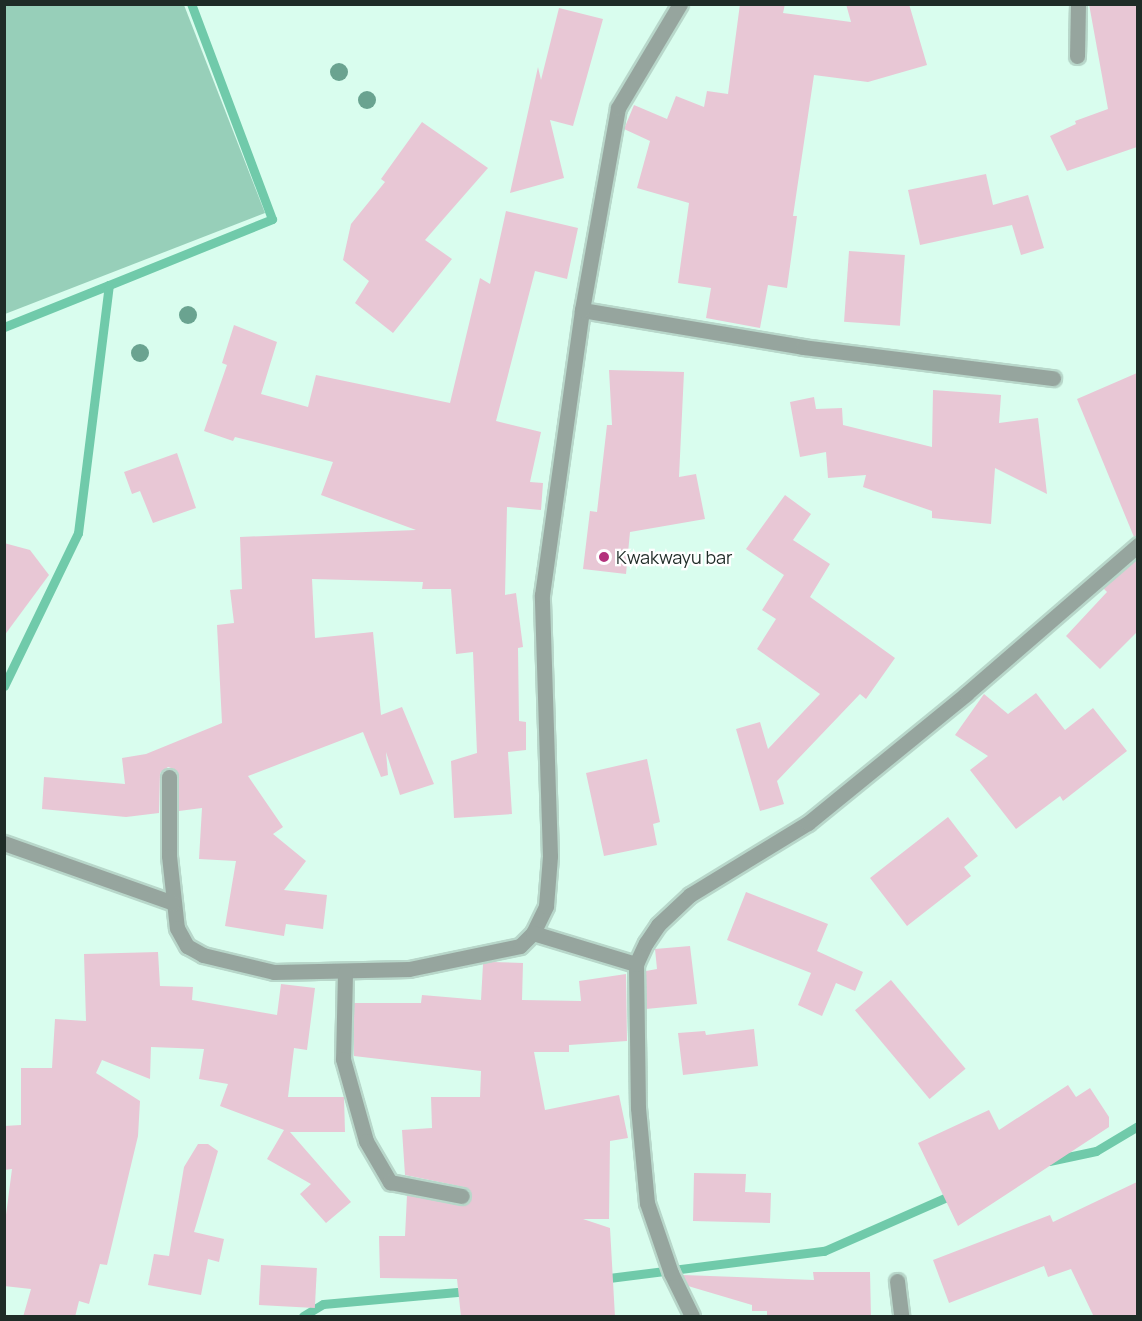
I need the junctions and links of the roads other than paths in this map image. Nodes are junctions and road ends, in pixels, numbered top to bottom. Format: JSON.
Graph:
{"nodes":[{"id":1,"x":680,"y":4,"type":"edge"},
{"id":2,"x":1078,"y":4,"type":"edge"},
{"id":3,"x":1077,"y":56,"type":"dead end"},
{"id":4,"x":582,"y":310,"type":"junction"},
{"id":5,"x":1053,"y":378,"type":"dead end"},
{"id":6,"x":1137,"y":545,"type":"edge"},
{"id":7,"x":169,"y":777,"type":"dead end"},
{"id":8,"x":4,"y":843,"type":"edge"},
{"id":9,"x":172,"y":903,"type":"junction"},
{"id":10,"x":533,"y":933,"type":"junction"},
{"id":11,"x":636,"y":964,"type":"junction"},
{"id":12,"x":345,"y":973,"type":"junction"},
{"id":13,"x":462,"y":1196,"type":"dead end"},
{"id":14,"x":897,"y":1281,"type":"dead end"},
{"id":15,"x":692,"y":1317,"type":"edge"},
{"id":16,"x":901,"y":1317,"type":"edge"}],
"edges":[{"from":1,"to":4,"type":"street"},
{"from":2,"to":3,"type":"street"},
{"from":4,"to":5,"type":"street"},
{"from":4,"to":10,"type":"street"},
{"from":6,"to":11,"type":"street"},
{"from":7,"to":9,"type":"street"},
{"from":8,"to":9,"type":"street"},
{"from":9,"to":12,"type":"street"},
{"from":10,"to":11,"type":"street"},
{"from":10,"to":12,"type":"street"},
{"from":11,"to":15,"type":"street"},
{"from":12,"to":13,"type":"street"},
{"from":14,"to":16,"type":"street"}]}
